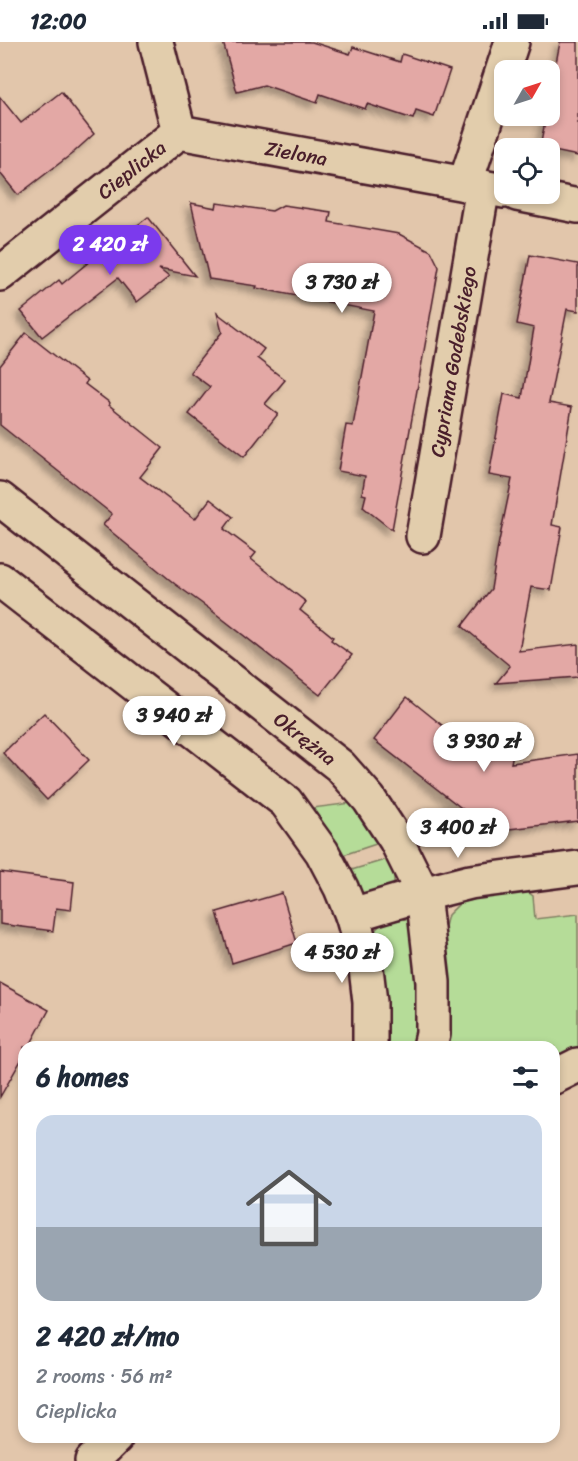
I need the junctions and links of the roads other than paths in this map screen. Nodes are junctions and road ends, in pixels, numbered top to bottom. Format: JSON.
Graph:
{"nodes":[{"id":1,"x":156,"y":42,"type":"edge"},
{"id":2,"x":512,"y":42,"type":"edge"},
{"id":3,"x":179,"y":132,"type":"junction"},
{"id":4,"x":484,"y":187,"type":"edge"},
{"id":5,"x":560,"y":202,"type":"edge"},
{"id":6,"x":578,"y":206,"type":"edge"},
{"id":7,"x":0,"y":274,"type":"edge"},
{"id":8,"x":0,"y":499,"type":"edge"},
{"id":9,"x":423,"y":536,"type":"dead end"},
{"id":10,"x":0,"y":580,"type":"edge"},
{"id":11,"x":578,"y":868,"type":"edge"},
{"id":12,"x":423,"y":894,"type":"junction"},
{"id":13,"x":352,"y":915,"type":"junction"},
{"id":14,"x":370,"y":1041,"type":"edge"},
{"id":15,"x":431,"y":1041,"type":"edge"},
{"id":16,"x":578,"y":1065,"type":"edge"},
{"id":17,"x":560,"y":1074,"type":"edge"},
{"id":18,"x":110,"y":1443,"type":"edge"},
{"id":19,"x":92,"y":1461,"type":"edge"}],
"edges":[{"from":1,"to":3,"type":"street"},
{"from":2,"to":4,"type":"street","name":"Cypriana Godebskiego"},
{"from":3,"to":4,"type":"street","name":"Zielona"},
{"from":3,"to":7,"type":"street","name":"Cieplicka"},
{"from":4,"to":9,"type":"street","name":"Cypriana Godebskiego"},
{"from":5,"to":6,"type":"street"},
{"from":8,"to":12,"type":"street","name":"Okrężna"},
{"from":10,"to":13,"type":"street"},
{"from":11,"to":12,"type":"street"},
{"from":12,"to":13,"type":"street"},
{"from":12,"to":15,"type":"street","name":"Okrężna"},
{"from":13,"to":14,"type":"street"},
{"from":16,"to":17,"type":"street"},
{"from":18,"to":19,"type":"street"}]}
